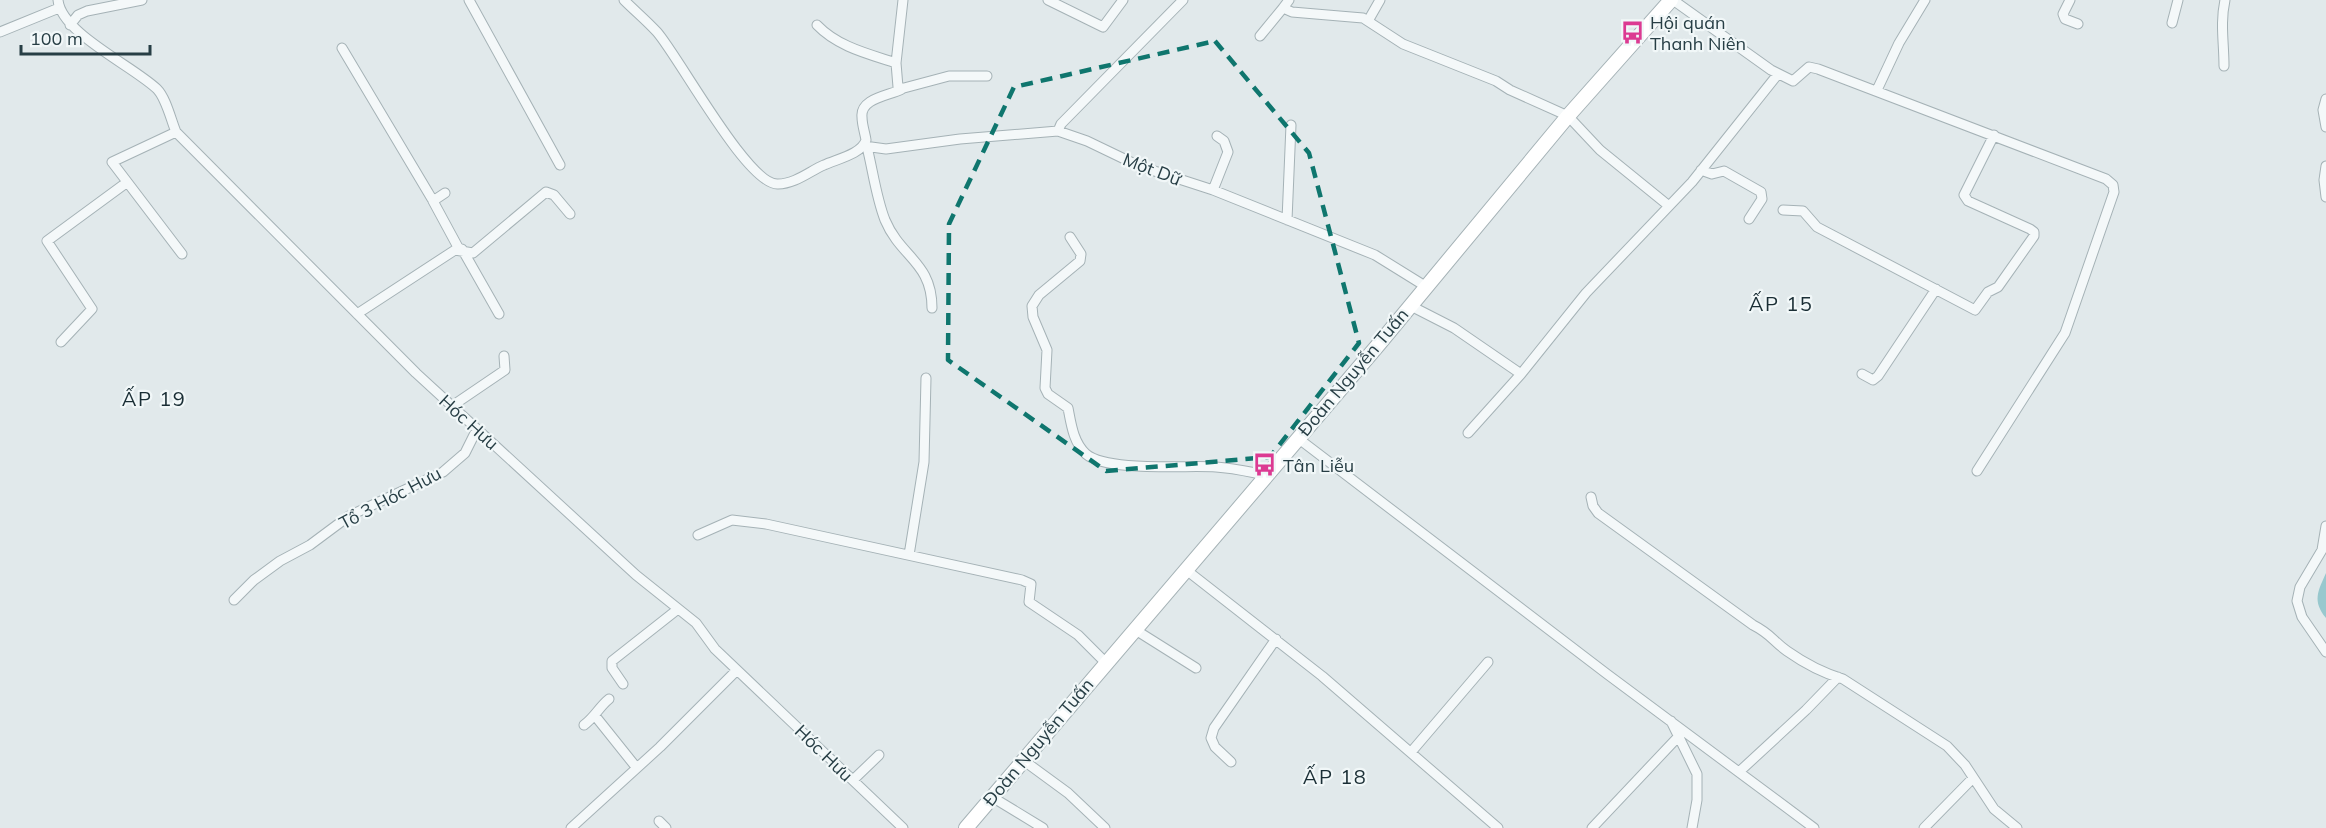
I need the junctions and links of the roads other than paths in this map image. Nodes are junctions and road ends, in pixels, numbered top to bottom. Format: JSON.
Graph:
{"nodes":[{"id":1,"x":142,"y":0,"type":"edge"},
{"id":2,"x":468,"y":0,"type":"edge"},
{"id":3,"x":624,"y":0,"type":"edge"},
{"id":4,"x":903,"y":0,"type":"edge"},
{"id":5,"x":1048,"y":0,"type":"edge"},
{"id":6,"x":1123,"y":0,"type":"edge"},
{"id":7,"x":1183,"y":0,"type":"edge"},
{"id":8,"x":1380,"y":0,"type":"edge"},
{"id":9,"x":1671,"y":0,"type":"edge"},
{"id":10,"x":1925,"y":0,"type":"edge"},
{"id":11,"x":2070,"y":0,"type":"edge"},
{"id":12,"x":2178,"y":0,"type":"edge"},
{"id":13,"x":2225,"y":0,"type":"edge"},
{"id":14,"x":59,"y":4,"type":"edge"},
{"id":15,"x":1286,"y":4,"type":"edge"},
{"id":16,"x":1368,"y":21,"type":"junction"},
{"id":17,"x":2172,"y":23,"type":"dead end"},
{"id":18,"x":2078,"y":24,"type":"dead end"},
{"id":19,"x":70,"y":25,"type":"junction"},
{"id":20,"x":817,"y":25,"type":"dead end"},
{"id":21,"x":0,"y":32,"type":"edge"},
{"id":22,"x":1260,"y":36,"type":"dead end"},
{"id":23,"x":342,"y":48,"type":"dead end"},
{"id":24,"x":896,"y":63,"type":"junction"},
{"id":25,"x":2224,"y":66,"type":"dead end"},
{"id":26,"x":1778,"y":74,"type":"junction"},
{"id":27,"x":987,"y":76,"type":"dead end"},
{"id":28,"x":902,"y":89,"type":"junction"},
{"id":29,"x":1876,"y":90,"type":"junction"},
{"id":30,"x":2326,"y":99,"type":"edge"},
{"id":31,"x":1568,"y":116,"type":"junction"},
{"id":32,"x":1291,"y":125,"type":"dead end"},
{"id":33,"x":2326,"y":127,"type":"edge"},
{"id":34,"x":1058,"y":131,"type":"junction"},
{"id":35,"x":176,"y":132,"type":"junction"},
{"id":36,"x":1994,"y":135,"type":"junction"},
{"id":37,"x":1217,"y":136,"type":"dead end"},
{"id":38,"x":866,"y":147,"type":"junction"},
{"id":39,"x":560,"y":165,"type":"dead end"},
{"id":40,"x":2326,"y":166,"type":"edge"},
{"id":41,"x":1701,"y":170,"type":"junction"},
{"id":42,"x":126,"y":183,"type":"junction"},
{"id":43,"x":1213,"y":190,"type":"junction"},
{"id":44,"x":445,"y":193,"type":"dead end"},
{"id":45,"x":2326,"y":197,"type":"edge"},
{"id":46,"x":432,"y":199,"type":"junction"},
{"id":47,"x":1669,"y":206,"type":"junction"},
{"id":48,"x":1783,"y":210,"type":"dead end"},
{"id":49,"x":570,"y":214,"type":"dead end"},
{"id":50,"x":1749,"y":219,"type":"dead end"},
{"id":51,"x":1287,"y":220,"type":"junction"},
{"id":52,"x":1070,"y":237,"type":"dead end"},
{"id":53,"x":461,"y":249,"type":"junction"},
{"id":54,"x":182,"y":254,"type":"dead end"},
{"id":55,"x":1425,"y":286,"type":"junction"},
{"id":56,"x":1936,"y":289,"type":"junction"},
{"id":57,"x":1408,"y":305,"type":"junction"},
{"id":58,"x":932,"y":308,"type":"dead end"},
{"id":59,"x":357,"y":314,"type":"junction"},
{"id":60,"x":499,"y":314,"type":"dead end"},
{"id":61,"x":61,"y":342,"type":"dead end"},
{"id":62,"x":504,"y":356,"type":"dead end"},
{"id":63,"x":1521,"y":374,"type":"junction"},
{"id":64,"x":1862,"y":374,"type":"dead end"},
{"id":65,"x":926,"y":378,"type":"dead end"},
{"id":66,"x":452,"y":406,"type":"junction"},
{"id":67,"x":477,"y":429,"type":"junction"},
{"id":68,"x":1468,"y":433,"type":"dead end"},
{"id":69,"x":1299,"y":439,"type":"junction"},
{"id":70,"x":1977,"y":471,"type":"dead end"},
{"id":71,"x":1266,"y":475,"type":"junction"},
{"id":72,"x":1591,"y":497,"type":"dead end"},
{"id":73,"x":2326,"y":526,"type":"edge"},
{"id":74,"x":698,"y":535,"type":"dead end"},
{"id":75,"x":909,"y":555,"type":"junction"},
{"id":76,"x":1185,"y":569,"type":"junction"},
{"id":77,"x":234,"y":600,"type":"dead end"},
{"id":78,"x":678,"y":609,"type":"junction"},
{"id":79,"x":1134,"y":629,"type":"junction"},
{"id":80,"x":1276,"y":639,"type":"junction"},
{"id":81,"x":2326,"y":652,"type":"edge"},
{"id":82,"x":1106,"y":662,"type":"junction"},
{"id":83,"x":1488,"y":662,"type":"dead end"},
{"id":84,"x":1196,"y":668,"type":"dead end"},
{"id":85,"x":737,"y":670,"type":"junction"},
{"id":86,"x":1838,"y":677,"type":"junction"},
{"id":87,"x":623,"y":684,"type":"dead end"},
{"id":88,"x":609,"y":699,"type":"dead end"},
{"id":89,"x":596,"y":717,"type":"junction"},
{"id":90,"x":1671,"y":721,"type":"junction"},
{"id":91,"x":584,"y":725,"type":"dead end"},
{"id":92,"x":1677,"y":738,"type":"junction"},
{"id":93,"x":1412,"y":752,"type":"junction"},
{"id":94,"x":879,"y":755,"type":"dead end"},
{"id":95,"x":1023,"y":760,"type":"junction"},
{"id":96,"x":1232,"y":762,"type":"dead end"},
{"id":97,"x":636,"y":767,"type":"junction"},
{"id":98,"x":1740,"y":771,"type":"junction"},
{"id":99,"x":1973,"y":778,"type":"junction"},
{"id":100,"x":853,"y":780,"type":"junction"},
{"id":101,"x":992,"y":797,"type":"junction"},
{"id":102,"x":571,"y":828,"type":"edge"},
{"id":103,"x":903,"y":828,"type":"edge"},
{"id":104,"x":966,"y":828,"type":"edge"},
{"id":105,"x":1044,"y":828,"type":"edge"},
{"id":106,"x":1105,"y":828,"type":"edge"},
{"id":107,"x":1498,"y":828,"type":"edge"},
{"id":108,"x":1592,"y":828,"type":"edge"},
{"id":109,"x":1692,"y":828,"type":"edge"},
{"id":110,"x":1814,"y":828,"type":"edge"},
{"id":111,"x":1924,"y":828,"type":"edge"},
{"id":112,"x":2017,"y":828,"type":"edge"}],
"edges":[{"from":1,"to":19,"type":"street"},
{"from":2,"to":39,"type":"street"},
{"from":3,"to":38,"type":"street"},
{"from":4,"to":24,"type":"street"},
{"from":5,"to":6,"type":"street"},
{"from":7,"to":34,"type":"street"},
{"from":8,"to":16,"type":"street"},
{"from":9,"to":26,"type":"street"},
{"from":9,"to":31,"type":"main road","name":"Đoàn Nguyễn Tuấn"},
{"from":10,"to":29,"type":"street"},
{"from":11,"to":18,"type":"street"},
{"from":12,"to":17,"type":"street"},
{"from":13,"to":25,"type":"street"},
{"from":14,"to":19,"type":"street","name":"Hóc Hưu"},
{"from":14,"to":21,"type":"street"},
{"from":15,"to":16,"type":"street"},
{"from":15,"to":22,"type":"street"},
{"from":16,"to":31,"type":"street"},
{"from":19,"to":35,"type":"street","name":"Hóc Hưu"},
{"from":20,"to":24,"type":"street"},
{"from":23,"to":46,"type":"street"},
{"from":24,"to":28,"type":"street"},
{"from":26,"to":29,"type":"street"},
{"from":26,"to":41,"type":"street"},
{"from":27,"to":28,"type":"street"},
{"from":28,"to":38,"type":"street"},
{"from":29,"to":36,"type":"street"},
{"from":30,"to":33,"type":"street"},
{"from":31,"to":47,"type":"street"},
{"from":31,"to":55,"type":"main road","name":"Đoàn Nguyễn Tuấn"},
{"from":32,"to":51,"type":"street"},
{"from":34,"to":38,"type":"street","name":"Một Dữ"},
{"from":34,"to":43,"type":"street","name":"Một Dữ"},
{"from":35,"to":42,"type":"street"},
{"from":35,"to":59,"type":"street","name":"Hóc Hưu"},
{"from":36,"to":56,"type":"street"},
{"from":36,"to":70,"type":"street"},
{"from":37,"to":43,"type":"street"},
{"from":38,"to":58,"type":"street"},
{"from":40,"to":45,"type":"street"},
{"from":41,"to":47,"type":"street"},
{"from":41,"to":50,"type":"street"},
{"from":42,"to":54,"type":"street"},
{"from":42,"to":61,"type":"street"},
{"from":43,"to":51,"type":"street","name":"Một Dữ"},
{"from":44,"to":46,"type":"street"},
{"from":46,"to":53,"type":"street"},
{"from":47,"to":63,"type":"street"},
{"from":48,"to":56,"type":"street"},
{"from":49,"to":53,"type":"street"},
{"from":51,"to":55,"type":"street","name":"Một Dữ"},
{"from":52,"to":71,"type":"street"},
{"from":53,"to":59,"type":"street"},
{"from":53,"to":60,"type":"street"},
{"from":55,"to":57,"type":"main road","name":"Đoàn Nguyễn Tuấn"},
{"from":56,"to":64,"type":"street"},
{"from":57,"to":63,"type":"street"},
{"from":57,"to":69,"type":"main road","name":"Đoàn Nguyễn Tuấn"},
{"from":59,"to":66,"type":"street","name":"Hóc Hưu"},
{"from":62,"to":66,"type":"street"},
{"from":63,"to":68,"type":"street"},
{"from":65,"to":75,"type":"street"},
{"from":66,"to":67,"type":"street","name":"Hóc Hưu"},
{"from":67,"to":77,"type":"street","name":"Tổ 3 Hóc Hưu"},
{"from":67,"to":78,"type":"street","name":"Hóc Hưu"},
{"from":69,"to":71,"type":"main road","name":"Đoàn Nguyễn Tuấn"},
{"from":69,"to":90,"type":"street"},
{"from":71,"to":76,"type":"main road","name":"Đoàn Nguyễn Tuấn"},
{"from":72,"to":86,"type":"street"},
{"from":73,"to":81,"type":"street"},
{"from":74,"to":75,"type":"street"},
{"from":75,"to":82,"type":"street"},
{"from":76,"to":79,"type":"main road","name":"Đoàn Nguyễn Tuấn"},
{"from":76,"to":80,"type":"street"},
{"from":78,"to":85,"type":"street","name":"Hóc Hưu"},
{"from":78,"to":87,"type":"street"},
{"from":79,"to":82,"type":"main road","name":"Đoàn Nguyễn Tuấn"},
{"from":79,"to":84,"type":"street"},
{"from":80,"to":93,"type":"street"},
{"from":80,"to":96,"type":"street"},
{"from":82,"to":95,"type":"main road","name":"Đoàn Nguyễn Tuấn"},
{"from":83,"to":93,"type":"street"},
{"from":85,"to":97,"type":"street"},
{"from":85,"to":100,"type":"street","name":"Hóc Hưu"},
{"from":86,"to":98,"type":"street"},
{"from":86,"to":99,"type":"street"},
{"from":88,"to":89,"type":"street"},
{"from":89,"to":91,"type":"street"},
{"from":89,"to":97,"type":"street"},
{"from":90,"to":92,"type":"street"},
{"from":90,"to":98,"type":"street"},
{"from":92,"to":108,"type":"street"},
{"from":92,"to":109,"type":"street"},
{"from":93,"to":107,"type":"street"},
{"from":94,"to":100,"type":"street"},
{"from":95,"to":101,"type":"main road","name":"Đoàn Nguyễn Tuấn"},
{"from":95,"to":106,"type":"street"},
{"from":97,"to":102,"type":"street"},
{"from":98,"to":110,"type":"street"},
{"from":99,"to":111,"type":"street"},
{"from":99,"to":112,"type":"street"},
{"from":100,"to":103,"type":"street","name":"Hóc Hưu"},
{"from":101,"to":104,"type":"main road","name":"Đoàn Nguyễn Tuấn"},
{"from":101,"to":105,"type":"street"}]}
